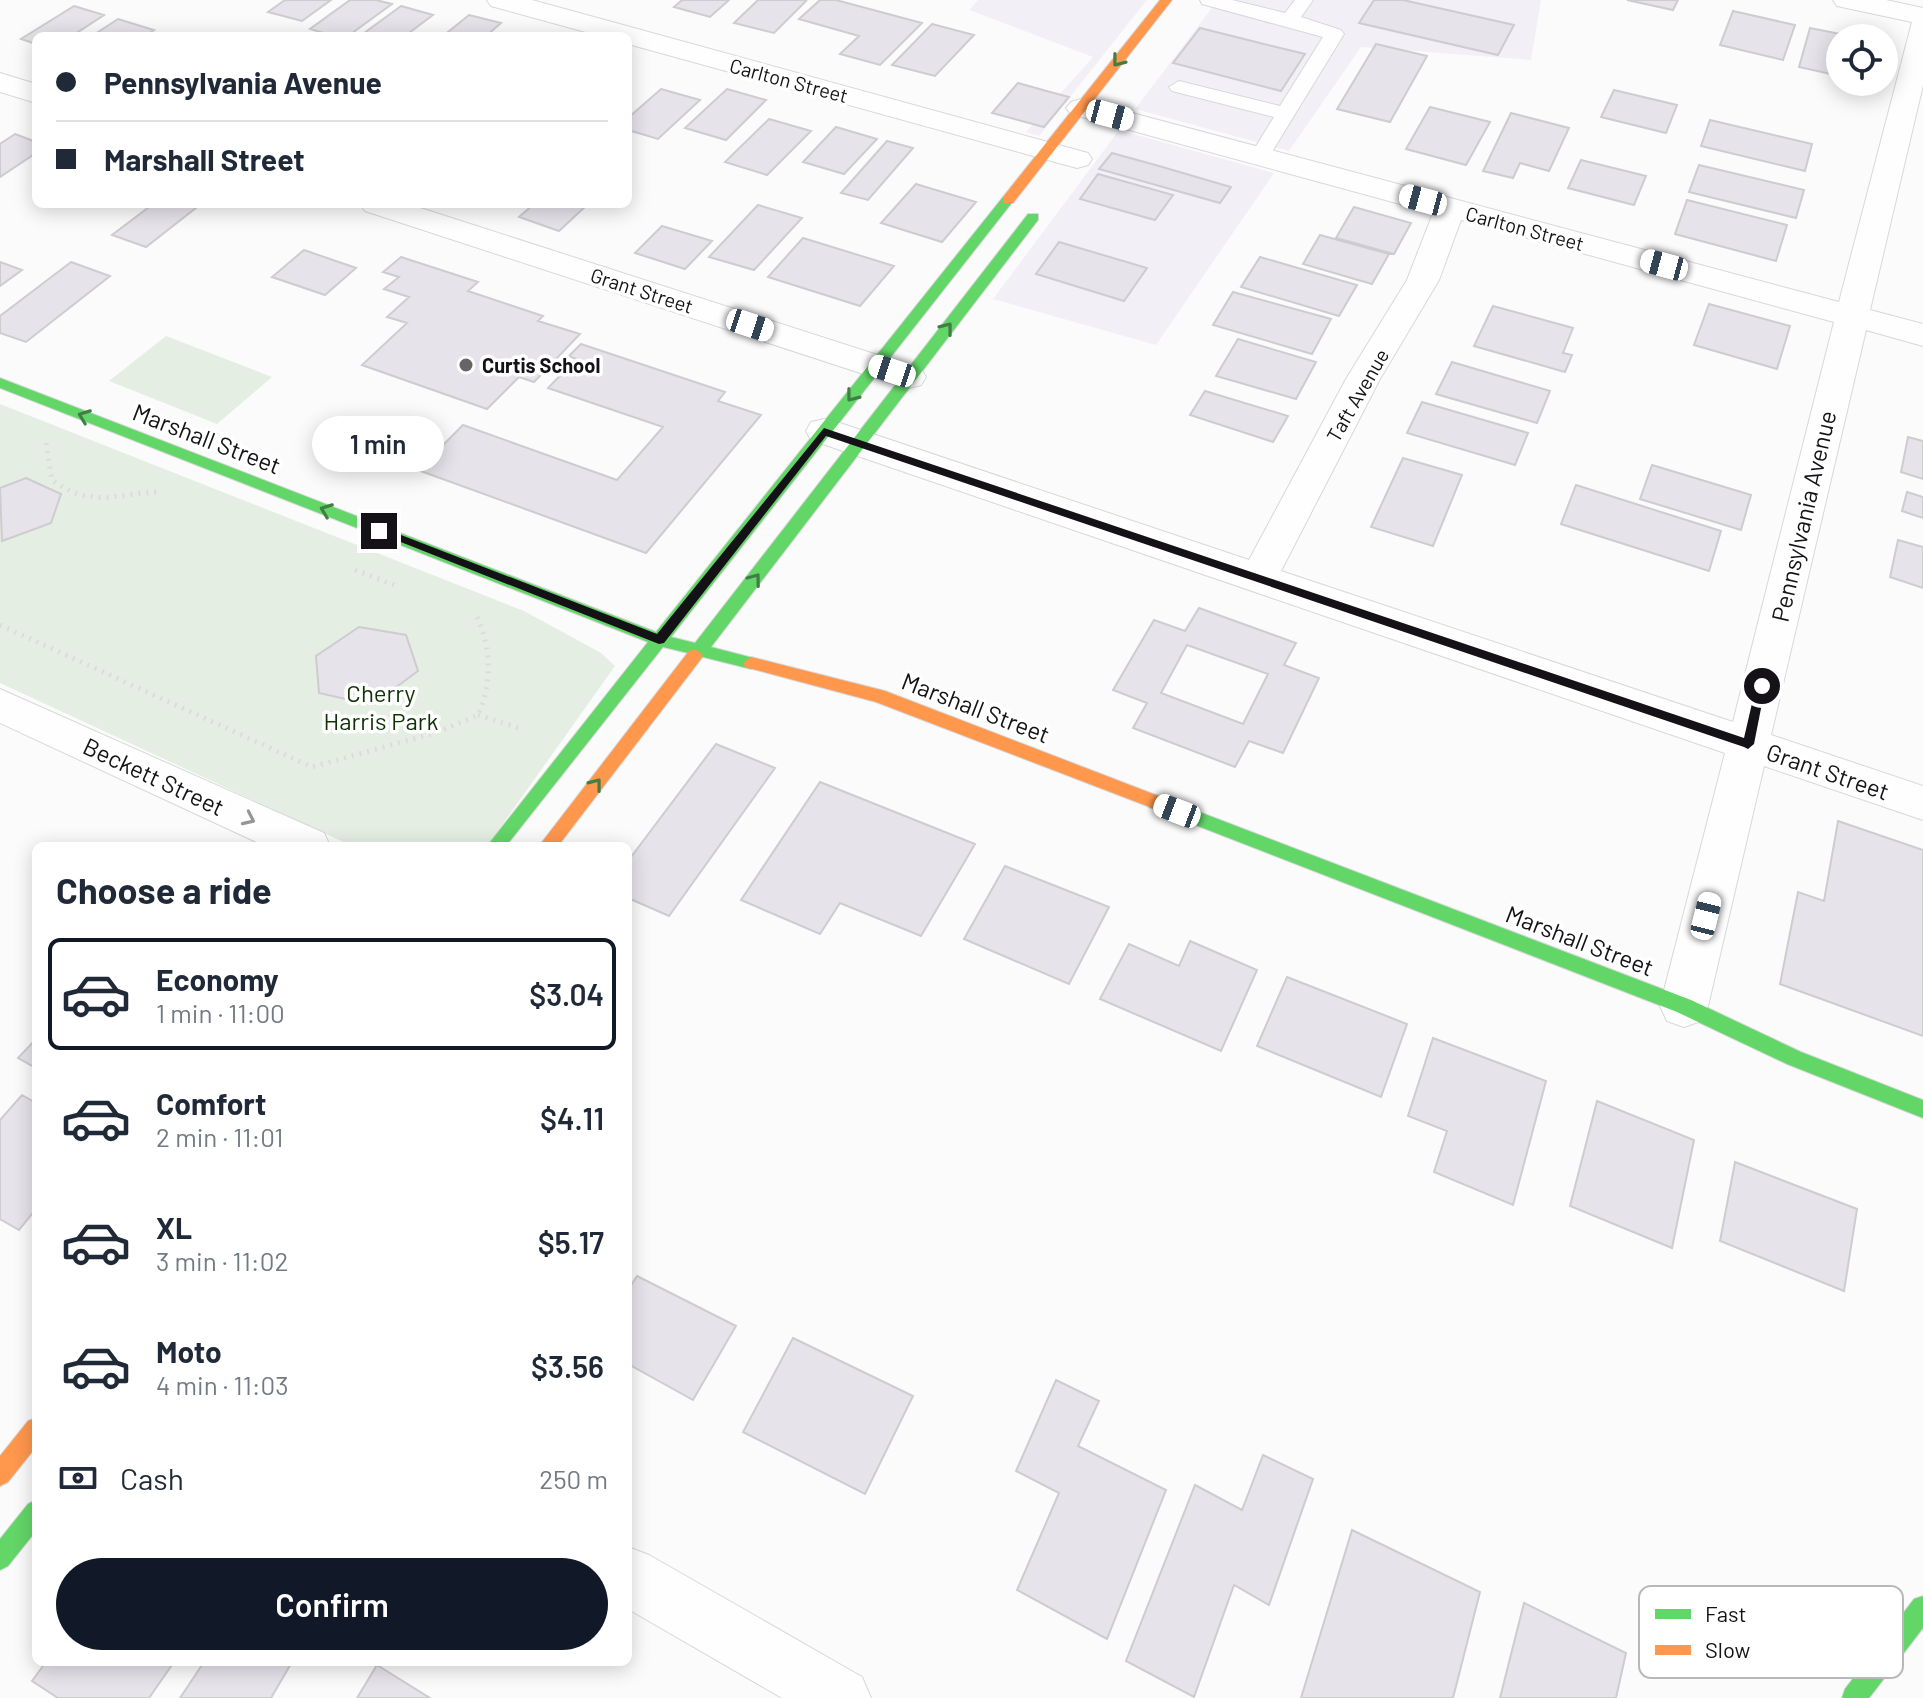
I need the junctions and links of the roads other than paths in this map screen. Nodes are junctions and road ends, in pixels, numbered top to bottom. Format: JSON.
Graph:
{"nodes":[{"id":1,"x":501,"y":0,"type":"edge"},
{"id":2,"x":1166,"y":0,"type":"edge"},
{"id":3,"x":1209,"y":0,"type":"edge"},
{"id":4,"x":1304,"y":0,"type":"edge"},
{"id":5,"x":1847,"y":0,"type":"edge"},
{"id":6,"x":1923,"y":16,"type":"edge"},
{"id":7,"x":1290,"y":20,"type":"junction"},
{"id":8,"x":1923,"y":26,"type":"edge"},
{"id":9,"x":617,"y":32,"type":"edge"},
{"id":10,"x":632,"y":36,"type":"edge"},
{"id":11,"x":0,"y":82,"type":"edge"},
{"id":12,"x":1179,"y":87,"type":"dead end"},
{"id":13,"x":32,"y":93,"type":"edge"},
{"id":14,"x":1286,"y":114,"type":"junction"},
{"id":15,"x":1091,"y":135,"type":"junction"},
{"id":16,"x":1047,"y":151,"type":"junction"},
{"id":17,"x":1260,"y":156,"type":"junction"},
{"id":18,"x":388,"y":208,"type":"edge"},
{"id":19,"x":1040,"y":208,"type":"dead end"},
{"id":20,"x":1450,"y":208,"type":"junction"},
{"id":21,"x":1851,"y":315,"type":"junction"},
{"id":22,"x":1923,"y":335,"type":"edge"},
{"id":23,"x":876,"y":366,"type":"junction"},
{"id":24,"x":909,"y":377,"type":"junction"},
{"id":25,"x":0,"y":383,"type":"edge"},
{"id":26,"x":841,"y":437,"type":"junction"},
{"id":27,"x":1258,"y":579,"type":"junction"},
{"id":28,"x":659,"y":640,"type":"junction"},
{"id":29,"x":700,"y":651,"type":"junction"},
{"id":30,"x":0,"y":705,"type":"edge"},
{"id":31,"x":1748,"y":744,"type":"junction"},
{"id":32,"x":1923,"y":803,"type":"edge"},
{"id":33,"x":299,"y":842,"type":"edge"},
{"id":34,"x":499,"y":842,"type":"edge"},
{"id":35,"x":551,"y":842,"type":"edge"},
{"id":36,"x":1684,"y":1006,"type":"junction"},
{"id":37,"x":1923,"y":1109,"type":"edge"},
{"id":38,"x":32,"y":1434,"type":"edge"},
{"id":39,"x":0,"y":1474,"type":"edge"},
{"id":40,"x":32,"y":1517,"type":"edge"},
{"id":41,"x":0,"y":1558,"type":"edge"},
{"id":42,"x":632,"y":1578,"type":"edge"},
{"id":43,"x":1923,"y":1608,"type":"edge"},
{"id":44,"x":1903,"y":1639,"type":"edge"},
{"id":45,"x":841,"y":1698,"type":"edge"}],
"edges":[{"from":1,"to":9,"type":"street","name":"Carlton Street"},
{"from":2,"to":15,"type":"street","one_way":true},
{"from":3,"to":7,"type":"lane"},
{"from":4,"to":7,"type":"lane"},
{"from":5,"to":6,"type":"street"},
{"from":7,"to":14,"type":"lane"},
{"from":8,"to":21,"type":"street","name":"Pennsylvania Avenue"},
{"from":10,"to":16,"type":"street","name":"Carlton Street"},
{"from":11,"to":13,"type":"street"},
{"from":12,"to":14,"type":"lane"},
{"from":14,"to":17,"type":"lane"},
{"from":15,"to":16,"type":"street","name":"Carlton Street"},
{"from":15,"to":16,"type":"street"},
{"from":15,"to":17,"type":"street","name":"Carlton Street"},
{"from":16,"to":23,"type":"street"},
{"from":17,"to":20,"type":"street","name":"Carlton Street"},
{"from":18,"to":23,"type":"street","name":"Grant Street"},
{"from":24,"to":19,"type":"street","one_way":true},
{"from":20,"to":21,"type":"street","name":"Carlton Street"},
{"from":20,"to":27,"type":"street","name":"Taft Avenue"},
{"from":21,"to":22,"type":"street","name":"Carlton Street"},
{"from":21,"to":31,"type":"street","name":"Pennsylvania Avenue"},
{"from":23,"to":24,"type":"street","name":"Grant Street"},
{"from":23,"to":26,"type":"street","one_way":true},
{"from":24,"to":26,"type":"street"},
{"from":28,"to":25,"type":"street","name":"Marshall Street","one_way":true},
{"from":26,"to":27,"type":"street","name":"Grant Street"},
{"from":26,"to":28,"type":"street"},
{"from":29,"to":26,"type":"street","one_way":true},
{"from":27,"to":31,"type":"street","name":"Grant Street"},
{"from":28,"to":29,"type":"street","name":"Marshall Street"},
{"from":28,"to":34,"type":"street"},
{"from":35,"to":29,"type":"street","one_way":true},
{"from":29,"to":36,"type":"street","name":"Marshall Street"},
{"from":30,"to":33,"type":"street","name":"Beckett Street","one_way":true},
{"from":31,"to":32,"type":"street","name":"Grant Street"},
{"from":31,"to":36,"type":"street","name":"Pennsylvania Avenue"},
{"from":36,"to":37,"type":"street","name":"Marshall Street"},
{"from":38,"to":39,"type":"street"},
{"from":40,"to":41,"type":"street"},
{"from":42,"to":45,"type":"street"},
{"from":43,"to":44,"type":"street"}]}
